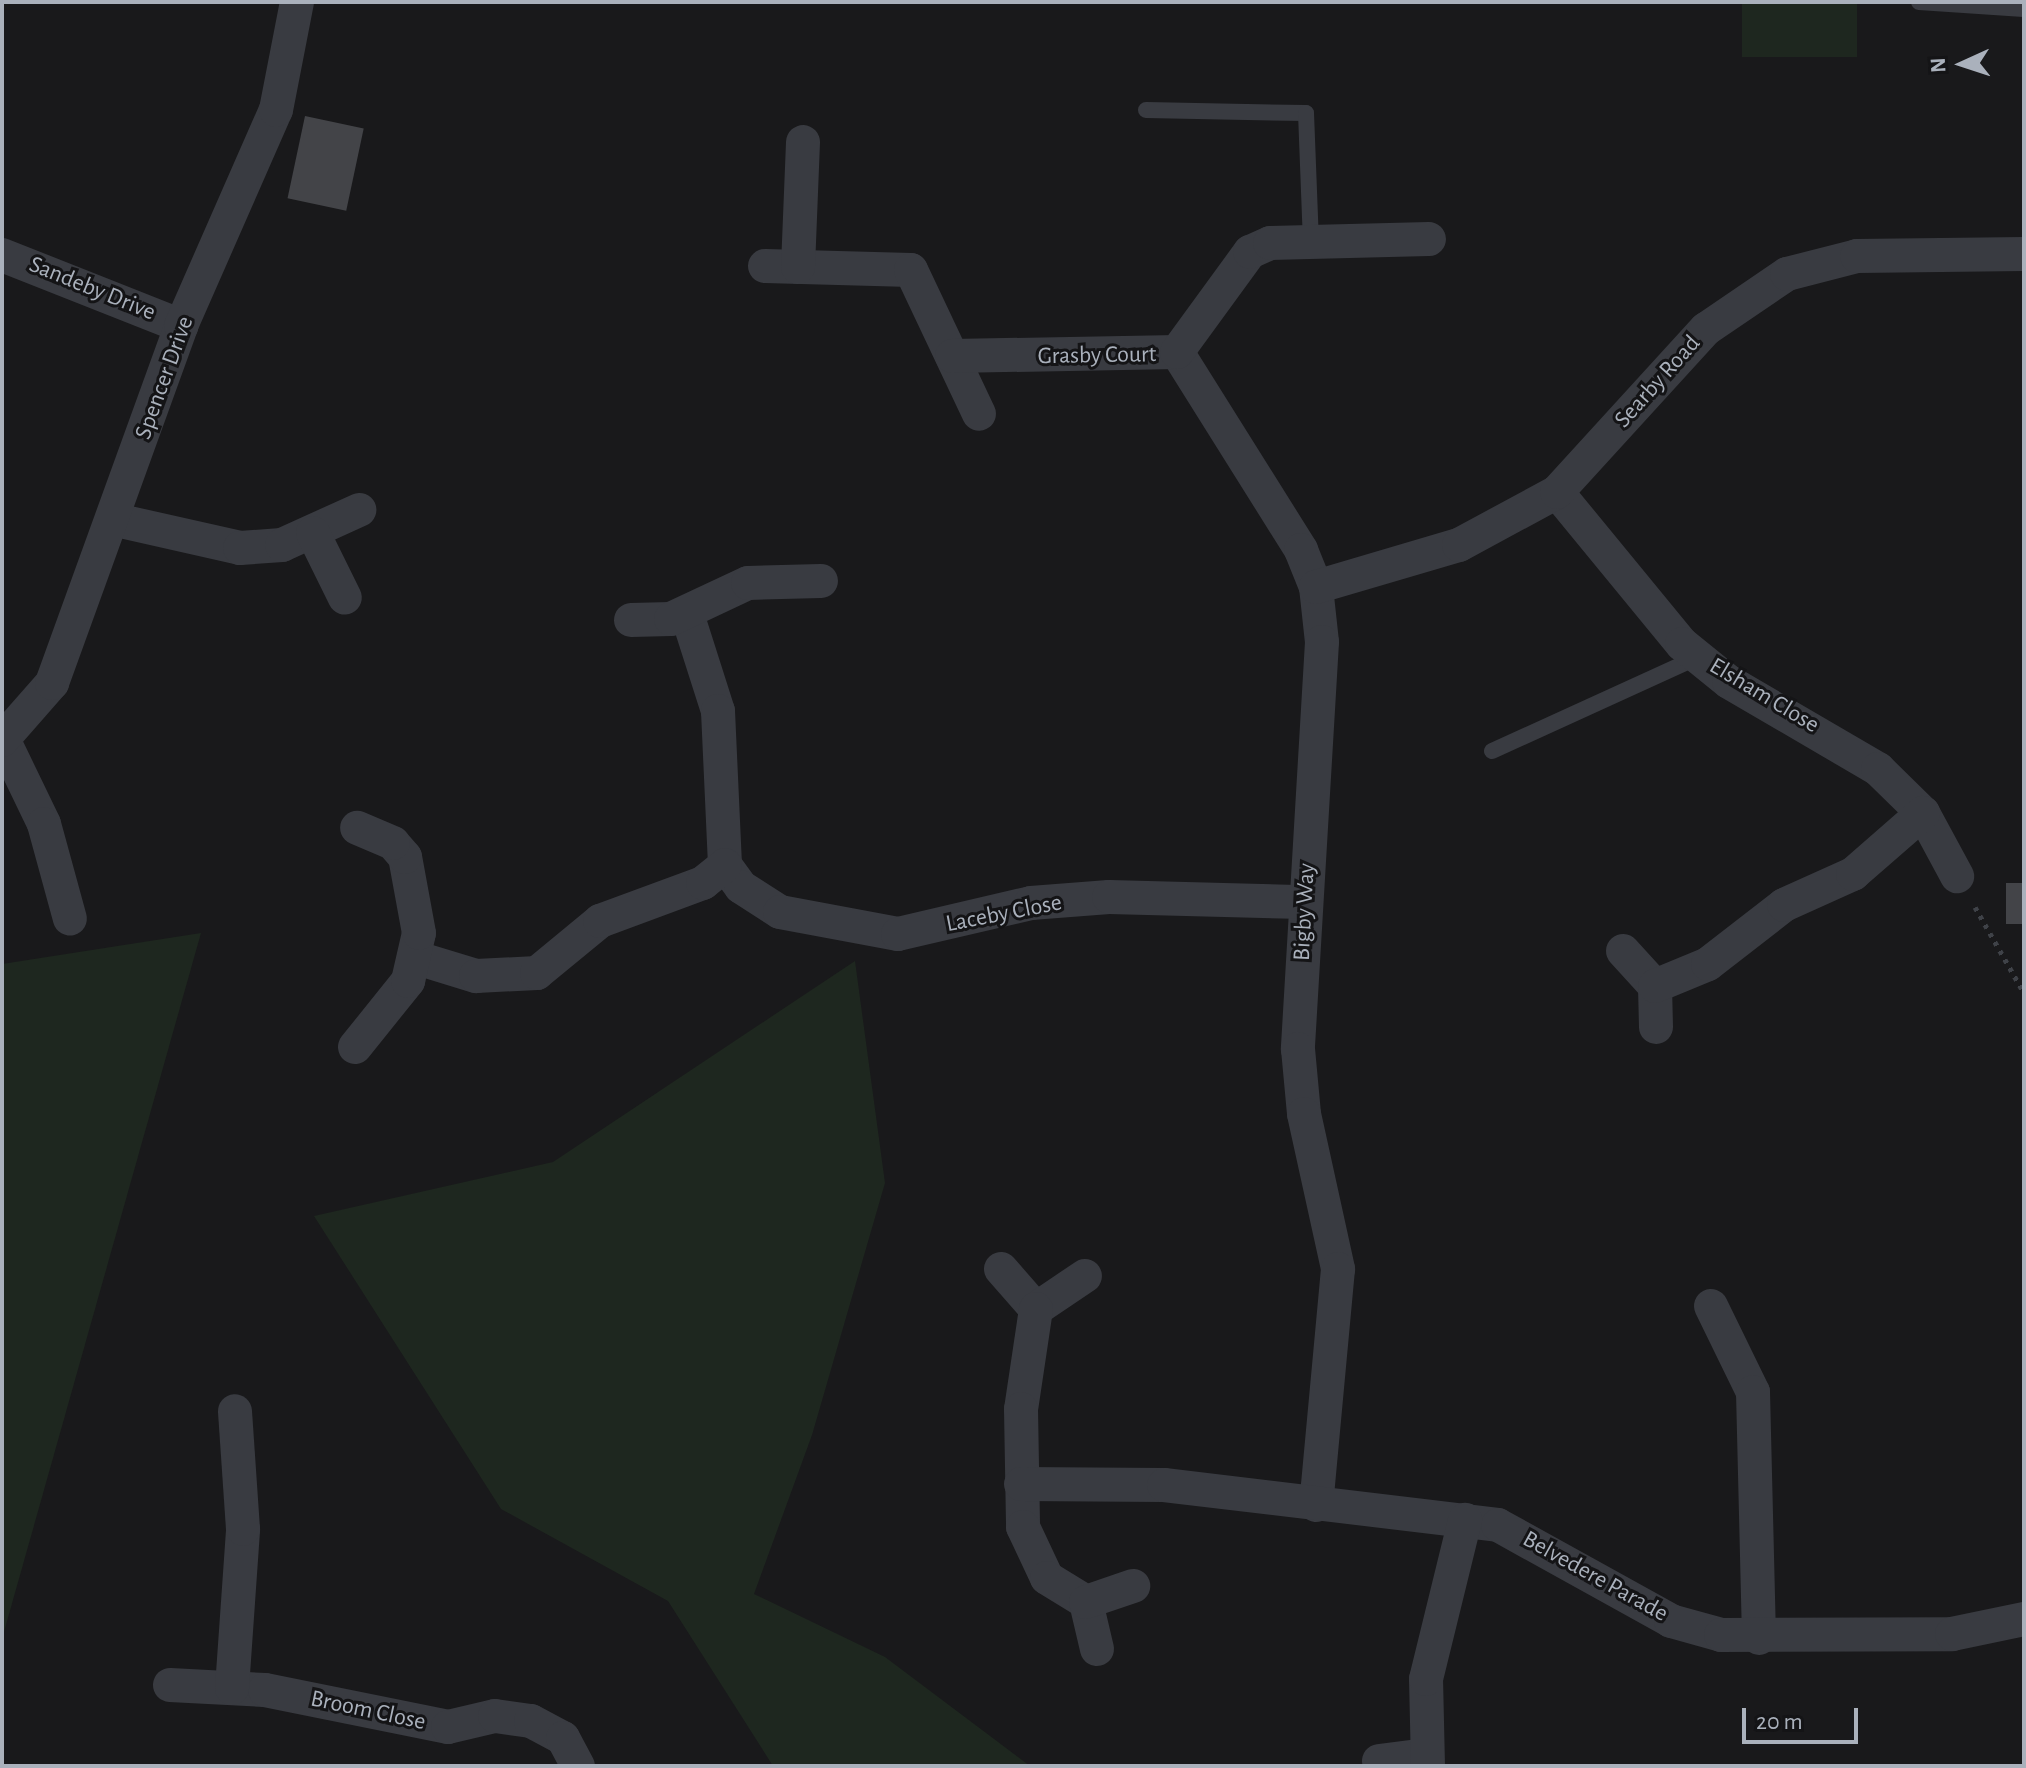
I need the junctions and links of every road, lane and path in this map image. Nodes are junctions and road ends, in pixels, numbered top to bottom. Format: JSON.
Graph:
{"nodes":[{"id":1,"x":297,"y":2,"type":"edge"},
{"id":2,"x":1919,"y":2,"type":"edge"},
{"id":3,"x":2024,"y":9,"type":"edge"},
{"id":4,"x":1146,"y":110,"type":"dead end"},
{"id":5,"x":803,"y":142,"type":"dead end"},
{"id":6,"x":1429,"y":239,"type":"dead end"},
{"id":7,"x":1311,"y":242,"type":"junction"},
{"id":8,"x":2024,"y":254,"type":"edge"},
{"id":9,"x":2,"y":255,"type":"edge"},
{"id":10,"x":765,"y":266,"type":"dead end"},
{"id":11,"x":798,"y":267,"type":"junction"},
{"id":12,"x":181,"y":326,"type":"junction"},
{"id":13,"x":1177,"y":352,"type":"junction"},
{"id":14,"x":952,"y":356,"type":"junction"},
{"id":15,"x":979,"y":414,"type":"dead end"},
{"id":16,"x":1557,"y":492,"type":"junction"},
{"id":17,"x":359,"y":510,"type":"dead end"},
{"id":18,"x":116,"y":520,"type":"junction"},
{"id":19,"x":313,"y":533,"type":"junction"},
{"id":20,"x":821,"y":581,"type":"dead end"},
{"id":21,"x":1316,"y":587,"type":"junction"},
{"id":22,"x":345,"y":598,"type":"dead end"},
{"id":23,"x":687,"y":614,"type":"junction"},
{"id":24,"x":631,"y":620,"type":"dead end"},
{"id":25,"x":1698,"y":657,"type":"junction"},
{"id":26,"x":3,"y":739,"type":"edge"},
{"id":27,"x":1492,"y":751,"type":"dead end"},
{"id":28,"x":1923,"y":813,"type":"junction"},
{"id":29,"x":357,"y":828,"type":"dead end"},
{"id":30,"x":725,"y":865,"type":"junction"},
{"id":31,"x":1957,"y":876,"type":"joint"},
{"id":32,"x":1305,"y":902,"type":"junction"},
{"id":33,"x":70,"y":919,"type":"dead end"},
{"id":34,"x":1623,"y":951,"type":"dead end"},
{"id":35,"x":417,"y":958,"type":"junction"},
{"id":36,"x":1655,"y":986,"type":"junction"},
{"id":37,"x":2024,"y":993,"type":"edge"},
{"id":38,"x":1656,"y":1027,"type":"dead end"},
{"id":39,"x":355,"y":1047,"type":"dead end"},
{"id":40,"x":1001,"y":1269,"type":"dead end"},
{"id":41,"x":1085,"y":1276,"type":"dead end"},
{"id":42,"x":1711,"y":1306,"type":"dead end"},
{"id":43,"x":1036,"y":1309,"type":"junction"},
{"id":44,"x":235,"y":1411,"type":"dead end"},
{"id":45,"x":1021,"y":1484,"type":"junction"},
{"id":46,"x":1316,"y":1505,"type":"junction"},
{"id":47,"x":1465,"y":1520,"type":"junction"},
{"id":48,"x":1133,"y":1586,"type":"dead end"},
{"id":49,"x":1086,"y":1602,"type":"junction"},
{"id":50,"x":2024,"y":1619,"type":"edge"},
{"id":51,"x":1759,"y":1638,"type":"junction"},
{"id":52,"x":1097,"y":1649,"type":"dead end"},
{"id":53,"x":170,"y":1685,"type":"dead end"},
{"id":54,"x":232,"y":1688,"type":"junction"},
{"id":55,"x":1427,"y":1760,"type":"edge"},
{"id":56,"x":1379,"y":1761,"type":"dead end"},
{"id":57,"x":578,"y":1766,"type":"edge"}],
"edges":[{"from":1,"to":12,"type":"street","name":"Spencer Drive"},
{"from":2,"to":3,"type":"lane"},
{"from":4,"to":7,"type":"lane"},
{"from":5,"to":11,"type":"street"},
{"from":6,"to":7,"type":"street","name":"Grasby Court"},
{"from":7,"to":13,"type":"street","name":"Grasby Court"},
{"from":8,"to":16,"type":"street","name":"Searby Road"},
{"from":9,"to":12,"type":"street","name":"Sandeby Drive"},
{"from":10,"to":11,"type":"street"},
{"from":11,"to":14,"type":"street"},
{"from":12,"to":18,"type":"street","name":"Spencer Drive"},
{"from":13,"to":14,"type":"street","name":"Grasby Court"},
{"from":13,"to":21,"type":"street","name":"Bigby Way"},
{"from":14,"to":15,"type":"street"},
{"from":16,"to":21,"type":"street","name":"Searby Road"},
{"from":16,"to":25,"type":"street","name":"Elsham Close"},
{"from":17,"to":19,"type":"street"},
{"from":18,"to":19,"type":"street"},
{"from":18,"to":26,"type":"street","name":"Spencer Drive"},
{"from":19,"to":22,"type":"street"},
{"from":20,"to":23,"type":"street"},
{"from":21,"to":32,"type":"street","name":"Bigby Way"},
{"from":23,"to":24,"type":"street"},
{"from":23,"to":30,"type":"street"},
{"from":25,"to":27,"type":"lane"},
{"from":25,"to":28,"type":"street","name":"Elsham Close"},
{"from":26,"to":33,"type":"street"},
{"from":28,"to":31,"type":"street","name":"Elsham Close"},
{"from":28,"to":36,"type":"street"},
{"from":29,"to":35,"type":"street"},
{"from":30,"to":32,"type":"street","name":"Laceby Close"},
{"from":30,"to":35,"type":"street"},
{"from":31,"to":37,"type":"path"},
{"from":32,"to":46,"type":"street","name":"Bigby Way"},
{"from":34,"to":36,"type":"street"},
{"from":35,"to":39,"type":"street"},
{"from":36,"to":38,"type":"street"},
{"from":40,"to":43,"type":"street"},
{"from":41,"to":43,"type":"street"},
{"from":42,"to":51,"type":"street"},
{"from":43,"to":45,"type":"street"},
{"from":44,"to":54,"type":"street"},
{"from":45,"to":46,"type":"street","name":"Belvedere Parade"},
{"from":45,"to":49,"type":"street"},
{"from":46,"to":47,"type":"street","name":"Belvedere Parade"},
{"from":47,"to":51,"type":"street","name":"Belvedere Parade"},
{"from":47,"to":55,"type":"street"},
{"from":48,"to":49,"type":"street"},
{"from":49,"to":52,"type":"street"},
{"from":50,"to":51,"type":"street","name":"Belvedere Parade"},
{"from":53,"to":54,"type":"street","name":"Broom Close"},
{"from":54,"to":57,"type":"street","name":"Broom Close"},
{"from":55,"to":56,"type":"street"}]}
